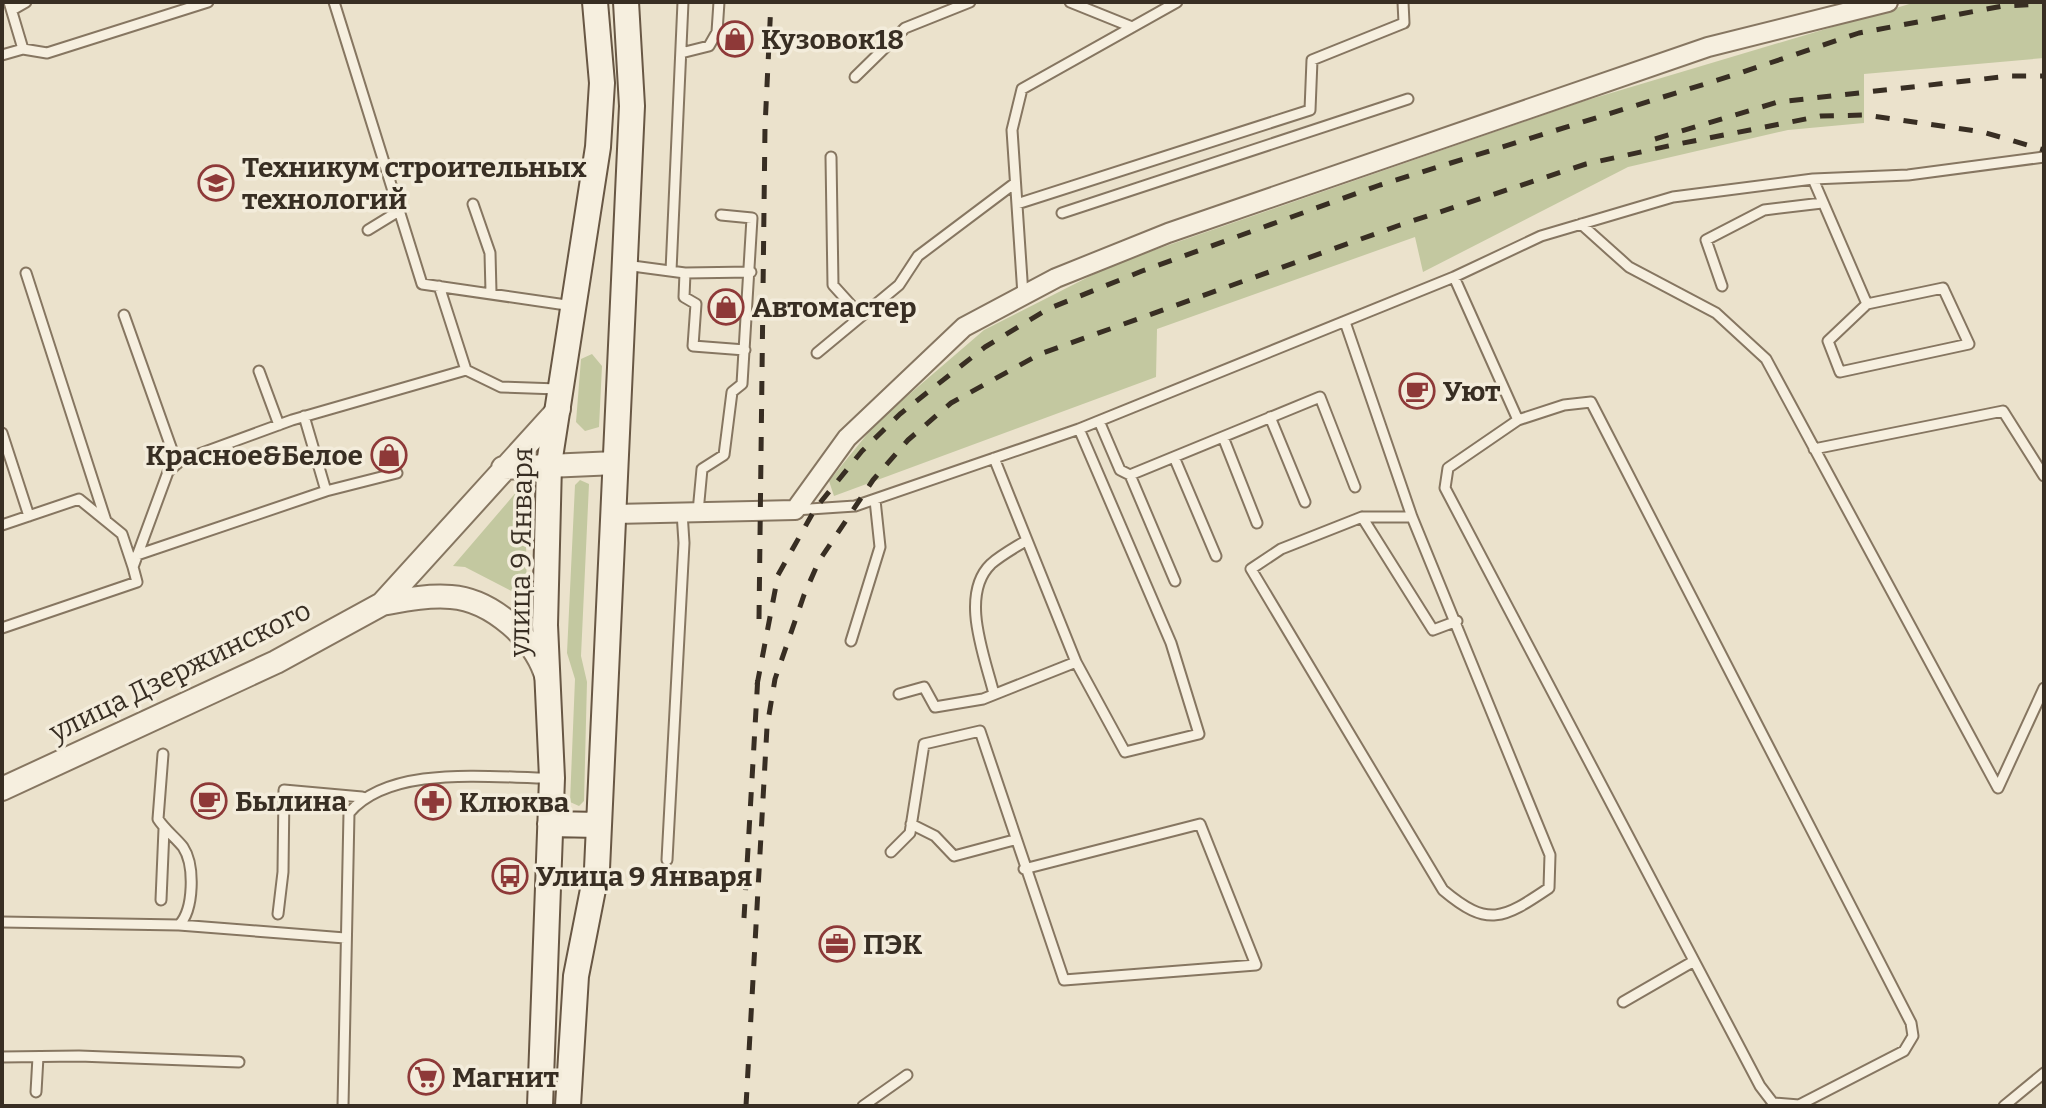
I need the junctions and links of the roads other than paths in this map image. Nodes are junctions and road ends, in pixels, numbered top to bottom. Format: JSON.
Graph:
{"nodes":[{"id":1,"x":26,"y":2,"type":"edge"},
{"id":2,"x":208,"y":2,"type":"edge"},
{"id":3,"x":334,"y":2,"type":"edge"},
{"id":4,"x":595,"y":2,"type":"edge"},
{"id":5,"x":626,"y":2,"type":"edge"},
{"id":6,"x":683,"y":2,"type":"edge"},
{"id":7,"x":719,"y":2,"type":"edge"},
{"id":8,"x":970,"y":2,"type":"edge"},
{"id":9,"x":1070,"y":2,"type":"edge"},
{"id":10,"x":1177,"y":2,"type":"edge"},
{"id":11,"x":1403,"y":2,"type":"edge"},
{"id":12,"x":1888,"y":2,"type":"edge"},
{"id":13,"x":10,"y":6,"type":"edge"},
{"id":14,"x":1132,"y":27,"type":"junction"},
{"id":15,"x":23,"y":49,"type":"junction"},
{"id":16,"x":681,"y":53,"type":"junction"},
{"id":17,"x":2,"y":55,"type":"edge"},
{"id":18,"x":855,"y":77,"type":"dead end"},
{"id":19,"x":1408,"y":99,"type":"dead end"},
{"id":20,"x":1310,"y":110,"type":"junction"},
{"id":21,"x":1307,"y":132,"type":"junction"},
{"id":22,"x":831,"y":157,"type":"dead end"},
{"id":23,"x":2044,"y":157,"type":"edge"},
{"id":24,"x":1813,"y":179,"type":"junction"},
{"id":25,"x":1015,"y":183,"type":"junction"},
{"id":26,"x":1822,"y":203,"type":"junction"},
{"id":27,"x":473,"y":204,"type":"dead end"},
{"id":28,"x":1017,"y":204,"type":"junction"},
{"id":29,"x":399,"y":211,"type":"junction"},
{"id":30,"x":1062,"y":213,"type":"dead end"},
{"id":31,"x":721,"y":215,"type":"dead end"},
{"id":32,"x":1581,"y":224,"type":"junction"},
{"id":33,"x":368,"y":230,"type":"dead end"},
{"id":34,"x":625,"y":265,"type":"junction"},
{"id":35,"x":671,"y":271,"type":"junction"},
{"id":36,"x":751,"y":272,"type":"junction"},
{"id":37,"x":26,"y":273,"type":"dead end"},
{"id":38,"x":685,"y":273,"type":"junction"},
{"id":39,"x":1454,"y":277,"type":"junction"},
{"id":40,"x":439,"y":286,"type":"junction"},
{"id":41,"x":1722,"y":286,"type":"dead end"},
{"id":42,"x":491,"y":292,"type":"junction"},
{"id":43,"x":1023,"y":295,"type":"junction"},
{"id":44,"x":1867,"y":304,"type":"junction"},
{"id":45,"x":573,"y":306,"type":"junction"},
{"id":46,"x":124,"y":315,"type":"dead end"},
{"id":47,"x":861,"y":316,"type":"junction"},
{"id":48,"x":1345,"y":322,"type":"junction"},
{"id":49,"x":745,"y":350,"type":"junction"},
{"id":50,"x":817,"y":353,"type":"dead end"},
{"id":51,"x":466,"y":370,"type":"junction"},
{"id":52,"x":259,"y":371,"type":"dead end"},
{"id":53,"x":560,"y":399,"type":"junction"},
{"id":54,"x":304,"y":416,"type":"junction"},
{"id":55,"x":1270,"y":417,"type":"junction"},
{"id":56,"x":1518,"y":420,"type":"junction"},
{"id":57,"x":1099,"y":421,"type":"junction"},
{"id":58,"x":279,"y":425,"type":"junction"},
{"id":59,"x":1079,"y":429,"type":"junction"},
{"id":60,"x":2,"y":433,"type":"edge"},
{"id":61,"x":1223,"y":437,"type":"junction"},
{"id":62,"x":1814,"y":449,"type":"junction"},
{"id":63,"x":1174,"y":457,"type":"junction"},
{"id":64,"x":994,"y":458,"type":"junction"},
{"id":65,"x":616,"y":463,"type":"junction"},
{"id":66,"x":177,"y":464,"type":"junction"},
{"id":67,"x":549,"y":464,"type":"junction"},
{"id":68,"x":503,"y":468,"type":"junction"},
{"id":69,"x":397,"y":473,"type":"dead end"},
{"id":70,"x":1130,"y":475,"type":"junction"},
{"id":71,"x":2044,"y":476,"type":"edge"},
{"id":72,"x":1355,"y":487,"type":"dead end"},
{"id":73,"x":326,"y":491,"type":"junction"},
{"id":74,"x":875,"y":500,"type":"junction"},
{"id":75,"x":1305,"y":502,"type":"dead end"},
{"id":76,"x":795,"y":510,"type":"junction"},
{"id":77,"x":690,"y":512,"type":"junction"},
{"id":78,"x":614,"y":514,"type":"junction"},
{"id":79,"x":29,"y":516,"type":"junction"},
{"id":80,"x":1362,"y":517,"type":"junction"},
{"id":81,"x":1412,"y":517,"type":"junction"},
{"id":82,"x":106,"y":521,"type":"junction"},
{"id":83,"x":1257,"y":523,"type":"dead end"},
{"id":84,"x":2,"y":525,"type":"edge"},
{"id":85,"x":1027,"y":540,"type":"junction"},
{"id":86,"x":137,"y":555,"type":"junction"},
{"id":87,"x":1216,"y":556,"type":"dead end"},
{"id":88,"x":133,"y":567,"type":"junction"},
{"id":89,"x":1175,"y":581,"type":"dead end"},
{"id":90,"x":382,"y":604,"type":"junction"},
{"id":91,"x":1457,"y":621,"type":"junction"},
{"id":92,"x":2,"y":628,"type":"edge"},
{"id":93,"x":851,"y":641,"type":"dead end"},
{"id":94,"x":1076,"y":662,"type":"junction"},
{"id":95,"x":550,"y":688,"type":"junction"},
{"id":96,"x":2044,"y":688,"type":"edge"},
{"id":97,"x":899,"y":694,"type":"dead end"},
{"id":98,"x":994,"y":694,"type":"junction"},
{"id":99,"x":163,"y":754,"type":"dead end"},
{"id":100,"x":552,"y":778,"type":"junction"},
{"id":101,"x":2,"y":789,"type":"edge"},
{"id":102,"x":362,"y":797,"type":"junction"},
{"id":103,"x":550,"y":824,"type":"junction"},
{"id":104,"x":911,"y":824,"type":"junction"},
{"id":105,"x":599,"y":825,"type":"junction"},
{"id":106,"x":164,"y":829,"type":"junction"},
{"id":107,"x":1014,"y":840,"type":"junction"},
{"id":108,"x":891,"y":852,"type":"dead end"},
{"id":109,"x":667,"y":860,"type":"dead end"},
{"id":110,"x":1024,"y":869,"type":"junction"},
{"id":111,"x":161,"y":900,"type":"dead end"},
{"id":112,"x":278,"y":914,"type":"dead end"},
{"id":113,"x":2,"y":922,"type":"edge"},
{"id":114,"x":179,"y":925,"type":"junction"},
{"id":115,"x":345,"y":938,"type":"junction"},
{"id":116,"x":1694,"y":961,"type":"junction"},
{"id":117,"x":1623,"y":1002,"type":"dead end"},
{"id":118,"x":2,"y":1057,"type":"edge"},
{"id":119,"x":38,"y":1057,"type":"junction"},
{"id":120,"x":239,"y":1062,"type":"dead end"},
{"id":121,"x":2044,"y":1071,"type":"edge"},
{"id":122,"x":907,"y":1075,"type":"dead end"},
{"id":123,"x":36,"y":1092,"type":"dead end"},
{"id":124,"x":343,"y":1106,"type":"edge"},
{"id":125,"x":540,"y":1106,"type":"edge"},
{"id":126,"x":568,"y":1106,"type":"edge"},
{"id":127,"x":863,"y":1106,"type":"edge"},
{"id":128,"x":2004,"y":1106,"type":"edge"}],
"edges":[{"from":1,"to":13,"type":"lane"},
{"from":2,"to":15,"type":"lane"},
{"from":3,"to":29,"type":"lane"},
{"from":4,"to":45,"type":"main road","name":"улица 9 Января"},
{"from":5,"to":34,"type":"main road"},
{"from":6,"to":16,"type":"lane"},
{"from":7,"to":16,"type":"lane"},
{"from":8,"to":18,"type":"lane"},
{"from":9,"to":14,"type":"lane"},
{"from":10,"to":14,"type":"lane"},
{"from":11,"to":20,"type":"lane"},
{"from":12,"to":43,"type":"street"},
{"from":13,"to":15,"type":"lane"},
{"from":14,"to":25,"type":"lane"},
{"from":15,"to":17,"type":"lane"},
{"from":16,"to":35,"type":"lane"},
{"from":19,"to":21,"type":"lane"},
{"from":20,"to":21,"type":"lane"},
{"from":20,"to":28,"type":"lane"},
{"from":21,"to":30,"type":"lane"},
{"from":22,"to":47,"type":"lane"},
{"from":23,"to":24,"type":"lane"},
{"from":24,"to":26,"type":"lane"},
{"from":24,"to":32,"type":"lane"},
{"from":25,"to":28,"type":"lane"},
{"from":25,"to":47,"type":"lane"},
{"from":26,"to":41,"type":"lane"},
{"from":26,"to":44,"type":"lane"},
{"from":27,"to":42,"type":"lane"},
{"from":28,"to":43,"type":"lane"},
{"from":29,"to":33,"type":"lane"},
{"from":29,"to":40,"type":"lane"},
{"from":31,"to":36,"type":"lane"},
{"from":32,"to":39,"type":"lane"},
{"from":32,"to":62,"type":"lane"},
{"from":34,"to":35,"type":"lane"},
{"from":34,"to":65,"type":"main road"},
{"from":35,"to":38,"type":"lane"},
{"from":36,"to":38,"type":"lane"},
{"from":36,"to":49,"type":"lane"},
{"from":37,"to":82,"type":"lane"},
{"from":38,"to":49,"type":"lane"},
{"from":39,"to":48,"type":"lane"},
{"from":39,"to":56,"type":"lane"},
{"from":40,"to":42,"type":"lane"},
{"from":40,"to":51,"type":"lane"},
{"from":42,"to":45,"type":"lane"},
{"from":43,"to":76,"type":"street"},
{"from":44,"to":44,"type":"lane"},
{"from":45,"to":53,"type":"main road","name":"улица 9 Января"},
{"from":46,"to":66,"type":"lane"},
{"from":47,"to":50,"type":"lane"},
{"from":48,"to":57,"type":"lane"},
{"from":48,"to":81,"type":"lane"},
{"from":49,"to":77,"type":"lane"},
{"from":51,"to":53,"type":"lane"},
{"from":51,"to":54,"type":"lane"},
{"from":52,"to":58,"type":"lane"},
{"from":53,"to":67,"type":"main road","name":"улица 9 Января"},
{"from":53,"to":68,"type":"street","name":"улица Дзержинского"},
{"from":54,"to":58,"type":"lane"},
{"from":54,"to":73,"type":"lane"},
{"from":55,"to":61,"type":"lane"},
{"from":55,"to":72,"type":"lane"},
{"from":55,"to":75,"type":"lane"},
{"from":56,"to":116,"type":"lane"},
{"from":56,"to":116,"type":"lane"},
{"from":57,"to":59,"type":"lane"},
{"from":57,"to":70,"type":"lane"},
{"from":58,"to":66,"type":"lane"},
{"from":59,"to":64,"type":"lane"},
{"from":59,"to":94,"type":"lane"},
{"from":60,"to":79,"type":"lane"},
{"from":61,"to":63,"type":"lane"},
{"from":61,"to":83,"type":"lane"},
{"from":62,"to":71,"type":"lane"},
{"from":62,"to":96,"type":"lane"},
{"from":63,"to":70,"type":"lane"},
{"from":63,"to":87,"type":"lane"},
{"from":64,"to":74,"type":"lane"},
{"from":64,"to":85,"type":"lane"},
{"from":65,"to":67,"type":"street"},
{"from":65,"to":78,"type":"main road"},
{"from":66,"to":86,"type":"lane"},
{"from":67,"to":68,"type":"street"},
{"from":67,"to":95,"type":"main road","name":"улица 9 Января"},
{"from":68,"to":90,"type":"street","name":"улица Дзержинского"},
{"from":69,"to":73,"type":"lane"},
{"from":70,"to":89,"type":"lane"},
{"from":73,"to":86,"type":"lane"},
{"from":74,"to":76,"type":"lane"},
{"from":74,"to":93,"type":"lane"},
{"from":76,"to":77,"type":"street"},
{"from":77,"to":78,"type":"street"},
{"from":77,"to":109,"type":"lane"},
{"from":78,"to":105,"type":"main road"},
{"from":79,"to":82,"type":"lane"},
{"from":79,"to":84,"type":"lane"},
{"from":80,"to":81,"type":"lane"},
{"from":80,"to":91,"type":"lane"},
{"from":80,"to":91,"type":"lane"},
{"from":81,"to":91,"type":"lane"},
{"from":82,"to":88,"type":"lane"},
{"from":85,"to":94,"type":"lane"},
{"from":85,"to":98,"type":"lane"},
{"from":86,"to":88,"type":"lane"},
{"from":88,"to":92,"type":"lane"},
{"from":90,"to":95,"type":"street","name":"улица Дзержинского"},
{"from":90,"to":101,"type":"street","name":"улица Дзержинского"},
{"from":94,"to":98,"type":"lane"},
{"from":95,"to":100,"type":"main road","name":"улица 9 Января"},
{"from":97,"to":98,"type":"lane"},
{"from":99,"to":106,"type":"lane"},
{"from":100,"to":102,"type":"lane"},
{"from":100,"to":103,"type":"main road","name":"улица 9 Января"},
{"from":102,"to":112,"type":"lane"},
{"from":102,"to":115,"type":"lane"},
{"from":103,"to":105,"type":"main road"},
{"from":103,"to":125,"type":"main road","name":"улица 9 Января"},
{"from":104,"to":107,"type":"lane"},
{"from":104,"to":107,"type":"lane"},
{"from":104,"to":108,"type":"lane"},
{"from":105,"to":126,"type":"main road"},
{"from":106,"to":111,"type":"lane"},
{"from":106,"to":114,"type":"lane"},
{"from":107,"to":110,"type":"lane"},
{"from":110,"to":110,"type":"lane"},
{"from":113,"to":114,"type":"lane"},
{"from":114,"to":115,"type":"lane"},
{"from":115,"to":124,"type":"lane"},
{"from":116,"to":117,"type":"lane"},
{"from":118,"to":119,"type":"lane"},
{"from":119,"to":120,"type":"lane"},
{"from":119,"to":123,"type":"lane"},
{"from":121,"to":128,"type":"lane"},
{"from":122,"to":127,"type":"lane"}]}
